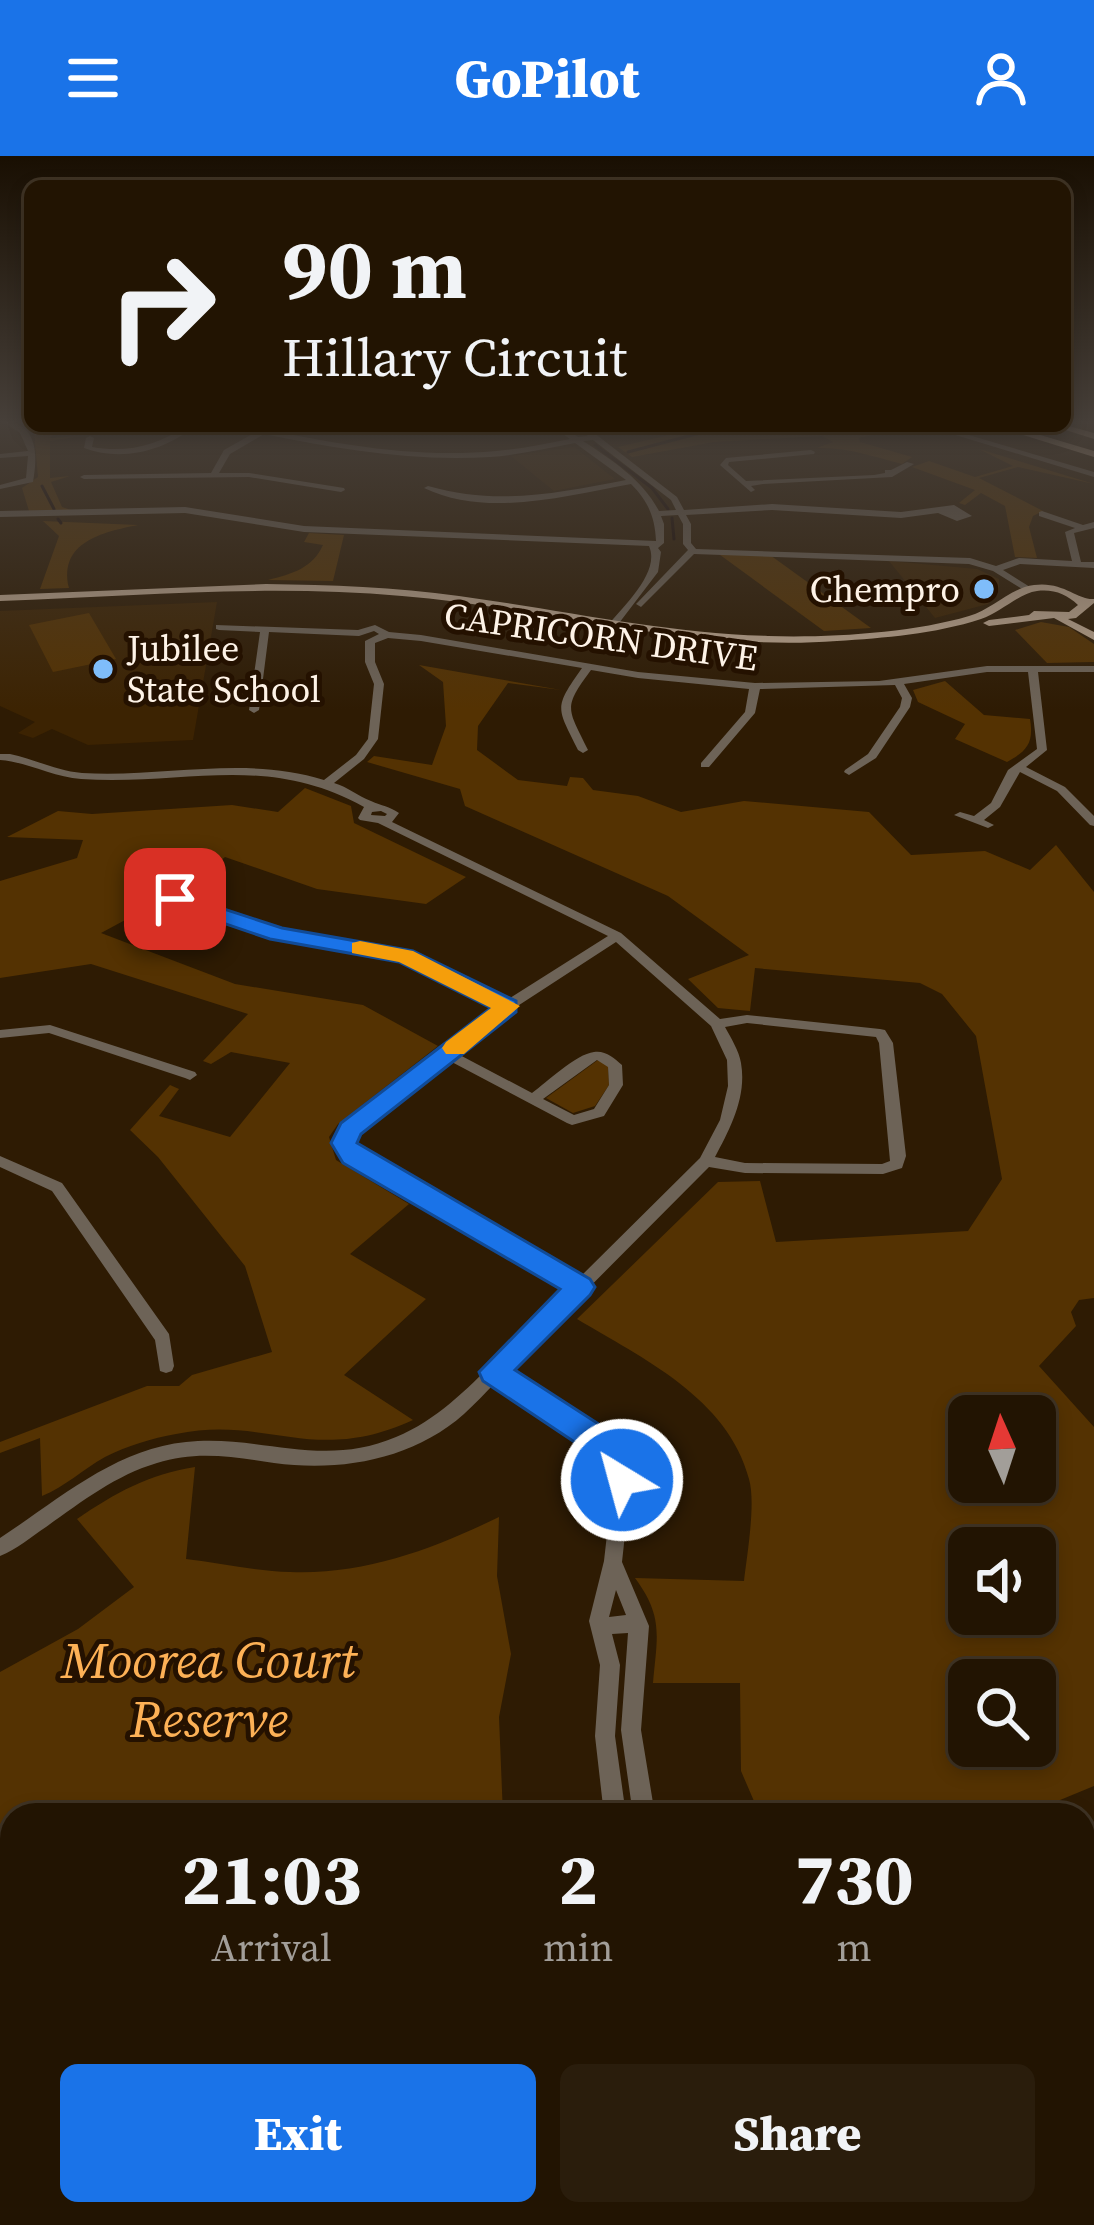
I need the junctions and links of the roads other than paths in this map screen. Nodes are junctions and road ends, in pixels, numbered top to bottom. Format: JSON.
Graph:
{"nodes":[{"id":1,"x":232,"y":518,"type":"edge"},
{"id":2,"x":658,"y":518,"type":"edge"},
{"id":3,"x":685,"y":518,"type":"edge"},
{"id":4,"x":1053,"y":518,"type":"edge"},
{"id":5,"x":1094,"y":525,"type":"edge"},
{"id":6,"x":1079,"y":526,"type":"junction"},
{"id":7,"x":657,"y":547,"type":"junction"},
{"id":8,"x":689,"y":550,"type":"junction"},
{"id":9,"x":1078,"y":564,"type":"junction"},
{"id":10,"x":1094,"y":565,"type":"edge"},
{"id":11,"x":997,"y":569,"type":"junction"},
{"id":12,"x":1056,"y":588,"type":"junction"},
{"id":13,"x":1027,"y":589,"type":"junction"},
{"id":14,"x":1094,"y":590,"type":"edge"},
{"id":15,"x":0,"y":601,"type":"edge"},
{"id":16,"x":1016,"y":602,"type":"junction"},
{"id":17,"x":642,"y":603,"type":"junction"},
{"id":18,"x":1087,"y":605,"type":"edge"},
{"id":19,"x":625,"y":607,"type":"junction"},
{"id":20,"x":558,"y":613,"type":"junction"},
{"id":21,"x":1050,"y":617,"type":"junction"},
{"id":22,"x":1094,"y":623,"type":"edge"},
{"id":23,"x":614,"y":624,"type":"junction"},
{"id":24,"x":219,"y":627,"type":"dead end"},
{"id":25,"x":265,"y":628,"type":"junction"},
{"id":26,"x":652,"y":628,"type":"junction"},
{"id":27,"x":365,"y":637,"type":"junction"},
{"id":28,"x":1094,"y":637,"type":"edge"},
{"id":29,"x":588,"y":667,"type":"junction"},
{"id":30,"x":1033,"y":668,"type":"junction"},
{"id":31,"x":1094,"y":669,"type":"edge"},
{"id":32,"x":898,"y":682,"type":"junction"},
{"id":33,"x":755,"y":686,"type":"junction"},
{"id":34,"x":254,"y":710,"type":"dead end"},
{"id":35,"x":584,"y":750,"type":"dead end"},
{"id":36,"x":1,"y":752,"type":"edge"},
{"id":37,"x":705,"y":765,"type":"dead end"},
{"id":38,"x":1019,"y":767,"type":"junction"},
{"id":39,"x":849,"y":772,"type":"dead end"},
{"id":40,"x":326,"y":784,"type":"junction"},
{"id":41,"x":961,"y":815,"type":"dead end"},
{"id":42,"x":1094,"y":823,"type":"edge"},
{"id":43,"x":175,"y":899,"type":"dead end"},
{"id":44,"x":617,"y":936,"type":"junction"},
{"id":45,"x":508,"y":1006,"type":"junction"},
{"id":46,"x":717,"y":1024,"type":"junction"},
{"id":47,"x":0,"y":1034,"type":"edge"},
{"id":48,"x":447,"y":1054,"type":"junction"},
{"id":49,"x":190,"y":1075,"type":"dead end"},
{"id":50,"x":533,"y":1099,"type":"junction"},
{"id":51,"x":0,"y":1161,"type":"edge"},
{"id":52,"x":706,"y":1161,"type":"junction"},
{"id":53,"x":580,"y":1287,"type":"junction"},
{"id":54,"x":166,"y":1366,"type":"dead end"},
{"id":55,"x":494,"y":1372,"type":"junction"},
{"id":56,"x":0,"y":1548,"type":"edge"},
{"id":57,"x":613,"y":1561,"type":"junction"},
{"id":58,"x":639,"y":1626,"type":"junction"},
{"id":59,"x":600,"y":1629,"type":"junction"},
{"id":60,"x":613,"y":1803,"type":"edge"},
{"id":61,"x":642,"y":1803,"type":"edge"}],
"edges":[{"from":1,"to":7,"type":"street"},
{"from":2,"to":7,"type":"street"},
{"from":3,"to":8,"type":"street"},
{"from":4,"to":6,"type":"street"},
{"from":5,"to":6,"type":"street"},
{"from":6,"to":9,"type":"street"},
{"from":7,"to":8,"type":"street"},
{"from":7,"to":19,"type":"street"},
{"from":8,"to":11,"type":"street"},
{"from":8,"to":17,"type":"street"},
{"from":9,"to":10,"type":"street"},
{"from":9,"to":11,"type":"street"},
{"from":11,"to":13,"type":"street"},
{"from":12,"to":13,"type":"main road"},
{"from":12,"to":14,"type":"main road"},
{"from":12,"to":18,"type":"main road"},
{"from":13,"to":16,"type":"main road"},
{"from":15,"to":20,"type":"main road"},
{"from":15,"to":23,"type":"main road"},
{"from":16,"to":21,"type":"main road"},
{"from":16,"to":26,"type":"main road"},
{"from":17,"to":23,"type":"street"},
{"from":17,"to":26,"type":"main road"},
{"from":18,"to":21,"type":"main road"},
{"from":18,"to":22,"type":"main road"},
{"from":19,"to":20,"type":"main road"},
{"from":19,"to":23,"type":"street"},
{"from":20,"to":23,"type":"main road"},
{"from":21,"to":23,"type":"main road"},
{"from":21,"to":28,"type":"main road"},
{"from":23,"to":26,"type":"main road"},
{"from":24,"to":25,"type":"street"},
{"from":25,"to":27,"type":"street"},
{"from":25,"to":34,"type":"street"},
{"from":27,"to":29,"type":"street","name":"CAPRICORN DRIVE"},
{"from":27,"to":40,"type":"street"},
{"from":29,"to":33,"type":"street","name":"CAPRICORN DRIVE"},
{"from":29,"to":35,"type":"street"},
{"from":30,"to":31,"type":"street","name":"CAPRICORN DRIVE"},
{"from":30,"to":32,"type":"street","name":"CAPRICORN DRIVE"},
{"from":30,"to":38,"type":"street"},
{"from":32,"to":33,"type":"street","name":"CAPRICORN DRIVE"},
{"from":32,"to":39,"type":"street"},
{"from":33,"to":37,"type":"street"},
{"from":36,"to":40,"type":"street"},
{"from":38,"to":41,"type":"street"},
{"from":38,"to":42,"type":"street"},
{"from":40,"to":44,"type":"street"},
{"from":43,"to":45,"type":"street"},
{"from":44,"to":45,"type":"street"},
{"from":44,"to":46,"type":"street"},
{"from":45,"to":48,"type":"street"},
{"from":46,"to":52,"type":"street"},
{"from":46,"to":52,"type":"street"},
{"from":47,"to":49,"type":"street"},
{"from":48,"to":50,"type":"street"},
{"from":48,"to":53,"type":"street"},
{"from":50,"to":50,"type":"street"},
{"from":51,"to":54,"type":"street"},
{"from":52,"to":53,"type":"street"},
{"from":53,"to":55,"type":"street"},
{"from":55,"to":56,"type":"street"},
{"from":55,"to":57,"type":"street"},
{"from":57,"to":58,"type":"street"},
{"from":57,"to":59,"type":"street"},
{"from":58,"to":59,"type":"street"},
{"from":58,"to":61,"type":"street"},
{"from":59,"to":60,"type":"street"}]}
